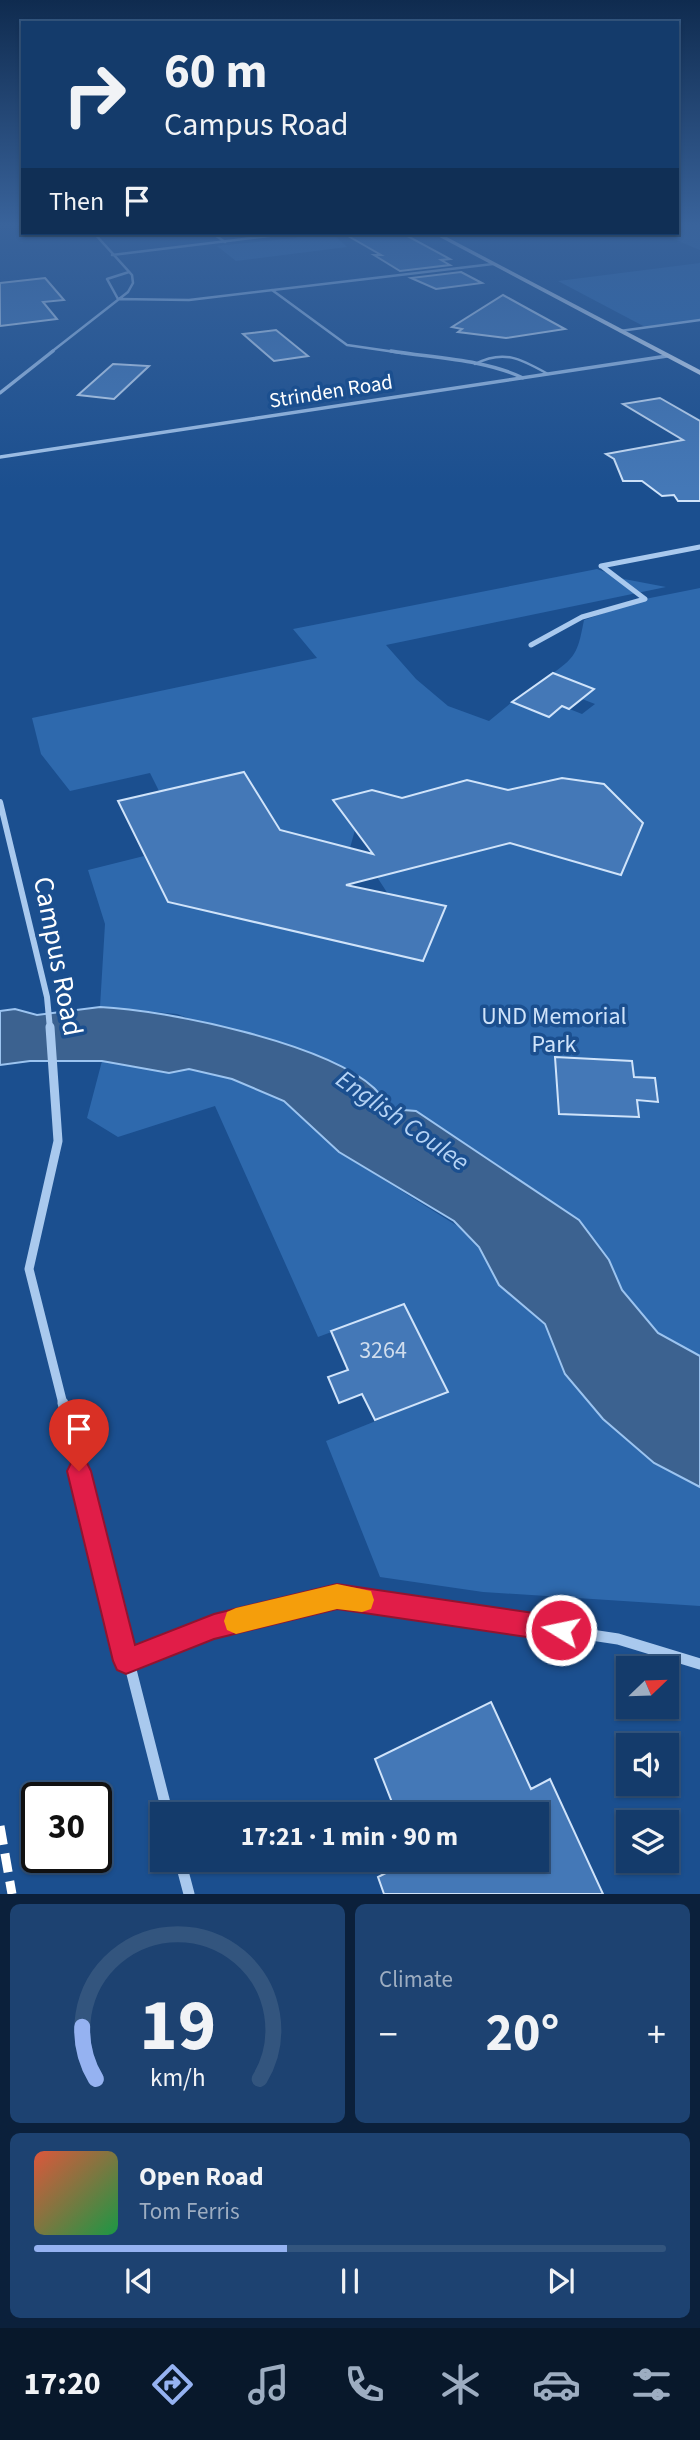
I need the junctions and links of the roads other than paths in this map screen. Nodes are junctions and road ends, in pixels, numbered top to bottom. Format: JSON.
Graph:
{"nodes":[{"id":1,"x":102,"y":311,"type":"edge"},
{"id":2,"x":301,"y":311,"type":"edge"},
{"id":3,"x":583,"y":311,"type":"edge"},
{"id":4,"x":700,"y":320,"type":"edge"},
{"id":5,"x":620,"y":331,"type":"junction"},
{"id":6,"x":667,"y":356,"type":"junction"},
{"id":7,"x":475,"y":364,"type":"junction"},
{"id":8,"x":700,"y":373,"type":"edge"},
{"id":9,"x":548,"y":374,"type":"junction"},
{"id":10,"x":524,"y":378,"type":"junction"},
{"id":11,"x":0,"y":393,"type":"edge"},
{"id":12,"x":0,"y":457,"type":"edge"},
{"id":13,"x":700,"y":547,"type":"edge"},
{"id":14,"x":531,"y":645,"type":"dead end"},
{"id":15,"x":0,"y":802,"type":"edge"},
{"id":16,"x":126,"y":1661,"type":"junction"},
{"id":17,"x":700,"y":1664,"type":"edge"},
{"id":18,"x":164,"y":1802,"type":"edge"},
{"id":19,"x":183,"y":1872,"type":"edge"},
{"id":20,"x":189,"y":1894,"type":"edge"}],
"edges":[{"from":1,"to":11,"type":"street"},
{"from":2,"to":7,"type":"street"},
{"from":3,"to":5,"type":"street"},
{"from":4,"to":5,"type":"street"},
{"from":5,"to":6,"type":"street"},
{"from":6,"to":8,"type":"street"},
{"from":6,"to":9,"type":"street","name":"Strinden Road"},
{"from":7,"to":9,"type":"lane"},
{"from":7,"to":10,"type":"street"},
{"from":9,"to":10,"type":"street","name":"Strinden Road"},
{"from":10,"to":12,"type":"street","name":"Strinden Road"},
{"from":13,"to":14,"type":"street"},
{"from":15,"to":16,"type":"street","name":"Campus Road"},
{"from":16,"to":17,"type":"street"},
{"from":16,"to":18,"type":"street","name":"Campus Road"},
{"from":19,"to":20,"type":"street"}]}
